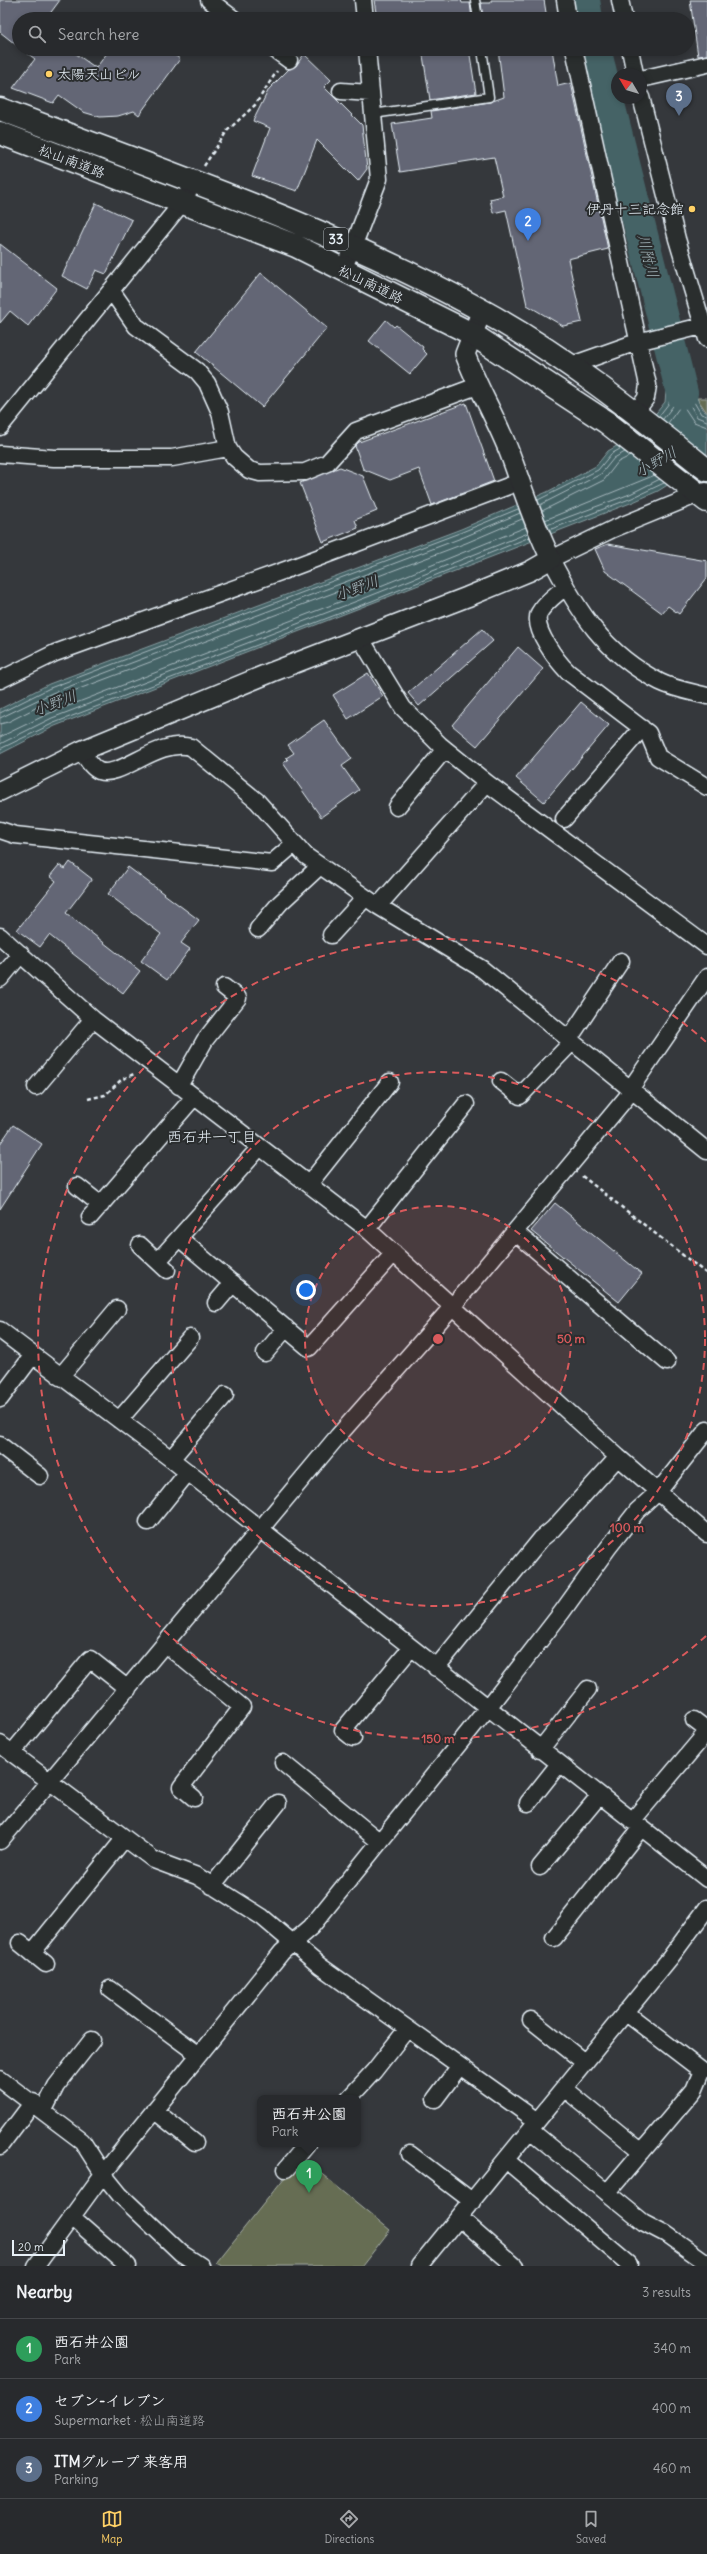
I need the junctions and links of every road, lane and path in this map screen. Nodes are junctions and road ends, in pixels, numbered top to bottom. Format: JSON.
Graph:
{"nodes":[{"id":1,"x":364,"y":0,"type":"edge"},
{"id":2,"x":475,"y":0,"type":"edge"},
{"id":3,"x":565,"y":0,"type":"edge"},
{"id":4,"x":620,"y":0,"type":"edge"},
{"id":5,"x":211,"y":1,"type":"edge"},
{"id":6,"x":225,"y":12,"type":"edge"},
{"id":7,"x":365,"y":12,"type":"edge"},
{"id":8,"x":477,"y":12,"type":"edge"},
{"id":9,"x":567,"y":12,"type":"edge"},
{"id":10,"x":623,"y":12,"type":"edge"},
{"id":11,"x":284,"y":56,"type":"edge"},
{"id":12,"x":367,"y":56,"type":"edge"},
{"id":13,"x":483,"y":56,"type":"edge"},
{"id":14,"x":576,"y":56,"type":"edge"},
{"id":15,"x":632,"y":56,"type":"edge"},
{"id":16,"x":289,"y":60,"type":"joint"},
{"id":17,"x":707,"y":64,"type":"edge"},
{"id":18,"x":635,"y":68,"type":"edge"},
{"id":19,"x":647,"y":78,"type":"edge"},
{"id":20,"x":341,"y":91,"type":"dead end"},
{"id":21,"x":370,"y":93,"type":"junction"},
{"id":22,"x":643,"y":104,"type":"edge"},
{"id":23,"x":0,"y":109,"type":"edge"},
{"id":24,"x":373,"y":114,"type":"junction"},
{"id":25,"x":0,"y":133,"type":"edge"},
{"id":26,"x":194,"y":182,"type":"junction"},
{"id":27,"x":182,"y":203,"type":"junction"},
{"id":28,"x":353,"y":248,"type":"junction"},
{"id":29,"x":342,"y":269,"type":"junction"},
{"id":30,"x":111,"y":290,"type":"junction"},
{"id":31,"x":482,"y":310,"type":"junction"},
{"id":32,"x":700,"y":331,"type":"edge"},
{"id":33,"x":472,"y":334,"type":"junction"},
{"id":34,"x":639,"y":341,"type":"junction"},
{"id":35,"x":569,"y":366,"type":"junction"},
{"id":36,"x":477,"y":386,"type":"junction"},
{"id":37,"x":640,"y":417,"type":"junction"},
{"id":38,"x":2,"y":420,"type":"edge"},
{"id":39,"x":228,"y":448,"type":"junction"},
{"id":40,"x":0,"y":454,"type":"edge"},
{"id":41,"x":707,"y":470,"type":"edge"},
{"id":42,"x":521,"y":487,"type":"junction"},
{"id":43,"x":700,"y":493,"type":"edge"},
{"id":44,"x":549,"y":554,"type":"junction"},
{"id":45,"x":565,"y":587,"type":"junction"},
{"id":46,"x":361,"y":639,"type":"junction"},
{"id":47,"x":0,"y":680,"type":"edge"},
{"id":48,"x":707,"y":696,"type":"edge"},
{"id":49,"x":642,"y":728,"type":"junction"},
{"id":50,"x":445,"y":749,"type":"junction"},
{"id":51,"x":81,"y":750,"type":"junction"},
{"id":52,"x":487,"y":783,"type":"junction"},
{"id":53,"x":707,"y":787,"type":"edge"},
{"id":54,"x":0,"y":791,"type":"edge"},
{"id":55,"x":397,"y":807,"type":"dead end"},
{"id":56,"x":564,"y":819,"type":"dead end"},
{"id":57,"x":0,"y":830,"type":"edge"},
{"id":58,"x":294,"y":844,"type":"junction"},
{"id":59,"x":320,"y":866,"type":"junction"},
{"id":60,"x":371,"y":902,"type":"junction"},
{"id":61,"x":258,"y":929,"type":"dead end"},
{"id":62,"x":331,"y":935,"type":"dead end"},
{"id":63,"x":0,"y":936,"type":"edge"},
{"id":64,"x":707,"y":946,"type":"edge"},
{"id":65,"x":21,"y":954,"type":"junction"},
{"id":66,"x":621,"y":961,"type":"dead end"},
{"id":67,"x":707,"y":976,"type":"edge"},
{"id":68,"x":0,"y":979,"type":"edge"},
{"id":69,"x":224,"y":987,"type":"dead end"},
{"id":70,"x":93,"y":1020,"type":"junction"},
{"id":71,"x":571,"y":1040,"type":"junction"},
{"id":72,"x":147,"y":1061,"type":"junction"},
{"id":73,"x":501,"y":1081,"type":"dead end"},
{"id":74,"x":390,"y":1082,"type":"dead end"},
{"id":75,"x":179,"y":1086,"type":"junction"},
{"id":76,"x":36,"y":1087,"type":"dead end"},
{"id":77,"x":631,"y":1090,"type":"junction"},
{"id":78,"x":194,"y":1098,"type":"junction"},
{"id":79,"x":88,"y":1099,"type":"dead end"},
{"id":80,"x":466,"y":1104,"type":"dead end"},
{"id":81,"x":260,"y":1147,"type":"junction"},
{"id":82,"x":707,"y":1151,"type":"edge"},
{"id":83,"x":569,"y":1166,"type":"junction"},
{"id":84,"x":309,"y":1184,"type":"junction"},
{"id":85,"x":77,"y":1186,"type":"dead end"},
{"id":86,"x":101,"y":1205,"type":"junction"},
{"id":87,"x":90,"y":1217,"type":"dead end"},
{"id":88,"x":367,"y":1230,"type":"junction"},
{"id":89,"x":515,"y":1232,"type":"junction"},
{"id":90,"x":179,"y":1238,"type":"junction"},
{"id":91,"x":140,"y":1245,"type":"dead end"},
{"id":92,"x":394,"y":1253,"type":"junction"},
{"id":93,"x":707,"y":1274,"type":"edge"},
{"id":94,"x":233,"y":1283,"type":"junction"},
{"id":95,"x":216,"y":1303,"type":"dead end"},
{"id":96,"x":452,"y":1307,"type":"junction"},
{"id":97,"x":117,"y":1309,"type":"dead end"},
{"id":98,"x":286,"y":1328,"type":"junction"},
{"id":99,"x":0,"y":1330,"type":"edge"},
{"id":100,"x":190,"y":1338,"type":"dead end"},
{"id":101,"x":265,"y":1353,"type":"dead end"},
{"id":102,"x":33,"y":1355,"type":"junction"},
{"id":103,"x":667,"y":1362,"type":"dead end"},
{"id":104,"x":60,"y":1377,"type":"junction"},
{"id":105,"x":225,"y":1395,"type":"dead end"},
{"id":106,"x":0,"y":1399,"type":"edge"},
{"id":107,"x":119,"y":1420,"type":"junction"},
{"id":108,"x":707,"y":1430,"type":"edge"},
{"id":109,"x":0,"y":1445,"type":"edge"},
{"id":110,"x":618,"y":1457,"type":"junction"},
{"id":111,"x":171,"y":1459,"type":"junction"},
{"id":112,"x":188,"y":1472,"type":"junction"},
{"id":113,"x":40,"y":1476,"type":"dead end"},
{"id":114,"x":658,"y":1492,"type":"junction"},
{"id":115,"x":148,"y":1522,"type":"dead end"},
{"id":116,"x":260,"y":1531,"type":"junction"},
{"id":117,"x":707,"y":1534,"type":"edge"},
{"id":118,"x":165,"y":1644,"type":"junction"},
{"id":119,"x":411,"y":1648,"type":"junction"},
{"id":120,"x":436,"y":1668,"type":"junction"},
{"id":121,"x":128,"y":1689,"type":"junction"},
{"id":122,"x":588,"y":1689,"type":"dead end"},
{"id":123,"x":487,"y":1709,"type":"junction"},
{"id":124,"x":694,"y":1720,"type":"dead end"},
{"id":125,"x":707,"y":1731,"type":"edge"},
{"id":126,"x":353,"y":1738,"type":"dead end"},
{"id":127,"x":6,"y":1749,"type":"edge"},
{"id":128,"x":540,"y":1750,"type":"junction"},
{"id":129,"x":283,"y":1764,"type":"dead end"},
{"id":130,"x":559,"y":1764,"type":"junction"},
{"id":131,"x":49,"y":1783,"type":"junction"},
{"id":132,"x":599,"y":1796,"type":"junction"},
{"id":133,"x":194,"y":1798,"type":"dead end"},
{"id":134,"x":528,"y":1803,"type":"dead end"},
{"id":135,"x":278,"y":1804,"type":"dead end"},
{"id":136,"x":637,"y":1825,"type":"junction"},
{"id":137,"x":2,"y":1833,"type":"edge"},
{"id":138,"x":124,"y":1839,"type":"junction"},
{"id":139,"x":380,"y":1842,"type":"junction"},
{"id":140,"x":540,"y":1867,"type":"dead end"},
{"id":141,"x":707,"y":1879,"type":"edge"},
{"id":142,"x":212,"y":1886,"type":"junction"},
{"id":143,"x":707,"y":1908,"type":"edge"},
{"id":144,"x":554,"y":1938,"type":"dead end"},
{"id":145,"x":294,"y":1943,"type":"junction"},
{"id":146,"x":46,"y":1964,"type":"dead end"},
{"id":147,"x":110,"y":1989,"type":"dead end"},
{"id":148,"x":625,"y":2012,"type":"junction"},
{"id":149,"x":531,"y":2020,"type":"dead end"},
{"id":150,"x":407,"y":2029,"type":"junction"},
{"id":151,"x":92,"y":2040,"type":"dead end"},
{"id":152,"x":199,"y":2055,"type":"junction"},
{"id":153,"x":584,"y":2062,"type":"junction"},
{"id":154,"x":459,"y":2067,"type":"junction"},
{"id":155,"x":0,"y":2079,"type":"edge"},
{"id":156,"x":564,"y":2088,"type":"junction"},
{"id":157,"x":352,"y":2095,"type":"edge"},
{"id":158,"x":435,"y":2098,"type":"dead end"},
{"id":159,"x":38,"y":2106,"type":"junction"},
{"id":160,"x":154,"y":2110,"type":"junction"},
{"id":161,"x":534,"y":2125,"type":"junction"},
{"id":162,"x":195,"y":2144,"type":"dead end"},
{"id":163,"x":0,"y":2146,"type":"edge"},
{"id":164,"x":305,"y":2147,"type":"edge"},
{"id":165,"x":642,"y":2152,"type":"junction"},
{"id":166,"x":410,"y":2154,"type":"dead end"},
{"id":167,"x":506,"y":2160,"type":"junction"},
{"id":168,"x":286,"y":2169,"type":"dead end"},
{"id":169,"x":103,"y":2174,"type":"junction"},
{"id":170,"x":607,"y":2193,"type":"junction"},
{"id":171,"x":473,"y":2202,"type":"junction"},
{"id":172,"x":72,"y":2217,"type":"junction"},
{"id":173,"x":460,"y":2218,"type":"junction"},
{"id":174,"x":707,"y":2263,"type":"edge"},
{"id":175,"x":629,"y":2264,"type":"dead end"},
{"id":176,"x":36,"y":2266,"type":"edge"},
{"id":177,"x":128,"y":2266,"type":"edge"},
{"id":178,"x":201,"y":2266,"type":"edge"},
{"id":179,"x":420,"y":2266,"type":"edge"},
{"id":180,"x":515,"y":2266,"type":"edge"}],
"edges":[{"from":1,"to":7,"type":"street"},
{"from":2,"to":8,"type":"lane"},
{"from":3,"to":9,"type":"street"},
{"from":4,"to":10,"type":"street"},
{"from":5,"to":6,"type":"street"},
{"from":11,"to":16,"type":"street"},
{"from":12,"to":21,"type":"street"},
{"from":13,"to":24,"type":"lane"},
{"from":14,"to":34,"type":"street"},
{"from":15,"to":18,"type":"street"},
{"from":16,"to":26,"type":"path"},
{"from":17,"to":19,"type":"street"},
{"from":20,"to":21,"type":"street"},
{"from":21,"to":24,"type":"street"},
{"from":22,"to":32,"type":"street"},
{"from":23,"to":26,"type":"highway","name":"松山南道路","number":"33"},
{"from":24,"to":28,"type":"street"},
{"from":25,"to":27,"type":"highway","name":"松山南道路","number":"33"},
{"from":26,"to":27,"type":"street"},
{"from":26,"to":28,"type":"highway","name":"松山南道路","number":"33"},
{"from":27,"to":29,"type":"highway","name":"松山南道路","number":"33"},
{"from":27,"to":30,"type":"street"},
{"from":28,"to":29,"type":"street"},
{"from":28,"to":31,"type":"highway","name":"松山南道路","number":"33"},
{"from":29,"to":33,"type":"highway","name":"松山南道路","number":"33"},
{"from":30,"to":38,"type":"street"},
{"from":30,"to":39,"type":"street"},
{"from":31,"to":33,"type":"street"},
{"from":31,"to":35,"type":"highway","name":"松山南道路","number":"33"},
{"from":32,"to":34,"type":"street"},
{"from":33,"to":36,"type":"street"},
{"from":33,"to":43,"type":"highway","name":"松山南道路","number":"33"},
{"from":34,"to":35,"type":"street"},
{"from":34,"to":37,"type":"street"},
{"from":35,"to":37,"type":"highway","name":"松山南道路","number":"33"},
{"from":36,"to":39,"type":"street"},
{"from":36,"to":42,"type":"street"},
{"from":37,"to":41,"type":"highway","name":"松山南道路","number":"33"},
{"from":39,"to":40,"type":"street"},
{"from":42,"to":44,"type":"street"},
{"from":42,"to":47,"type":"street"},
{"from":43,"to":44,"type":"street"},
{"from":44,"to":45,"type":"street"},
{"from":44,"to":46,"type":"street"},
{"from":45,"to":48,"type":"street"},
{"from":45,"to":49,"type":"street"},
{"from":46,"to":50,"type":"street"},
{"from":46,"to":51,"type":"street"},
{"from":49,"to":53,"type":"street"},
{"from":49,"to":56,"type":"street"},
{"from":50,"to":52,"type":"street"},
{"from":50,"to":55,"type":"street"},
{"from":51,"to":54,"type":"street"},
{"from":51,"to":58,"type":"street"},
{"from":52,"to":60,"type":"street"},
{"from":52,"to":64,"type":"street"},
{"from":57,"to":58,"type":"street"},
{"from":58,"to":59,"type":"street"},
{"from":59,"to":60,"type":"street"},
{"from":59,"to":61,"type":"street"},
{"from":60,"to":62,"type":"street"},
{"from":60,"to":71,"type":"street"},
{"from":63,"to":65,"type":"street"},
{"from":65,"to":68,"type":"street"},
{"from":65,"to":70,"type":"street"},
{"from":66,"to":71,"type":"street"},
{"from":67,"to":77,"type":"street"},
{"from":69,"to":75,"type":"street"},
{"from":70,"to":72,"type":"street"},
{"from":70,"to":76,"type":"street"},
{"from":71,"to":73,"type":"street"},
{"from":71,"to":77,"type":"street"},
{"from":72,"to":75,"type":"street"},
{"from":72,"to":79,"type":"path"},
{"from":74,"to":84,"type":"street"},
{"from":75,"to":78,"type":"street"},
{"from":77,"to":82,"type":"street"},
{"from":77,"to":83,"type":"street"},
{"from":78,"to":81,"type":"street"},
{"from":78,"to":86,"type":"street"},
{"from":80,"to":88,"type":"street"},
{"from":81,"to":84,"type":"street"},
{"from":81,"to":90,"type":"street"},
{"from":83,"to":89,"type":"street"},
{"from":83,"to":93,"type":"path"},
{"from":84,"to":88,"type":"street"},
{"from":85,"to":86,"type":"street"},
{"from":86,"to":87,"type":"street"},
{"from":88,"to":92,"type":"street"},
{"from":89,"to":96,"type":"street"},
{"from":89,"to":103,"type":"street"},
{"from":90,"to":91,"type":"street"},
{"from":90,"to":94,"type":"street"},
{"from":92,"to":96,"type":"street"},
{"from":92,"to":98,"type":"street"},
{"from":94,"to":95,"type":"street"},
{"from":94,"to":98,"type":"street"},
{"from":96,"to":110,"type":"street"},
{"from":96,"to":116,"type":"street"},
{"from":97,"to":104,"type":"street"},
{"from":98,"to":101,"type":"street"},
{"from":99,"to":102,"type":"street"},
{"from":100,"to":107,"type":"street"},
{"from":102,"to":104,"type":"street"},
{"from":102,"to":106,"type":"street"},
{"from":104,"to":107,"type":"street"},
{"from":105,"to":111,"type":"street"},
{"from":107,"to":111,"type":"street"},
{"from":108,"to":114,"type":"street"},
{"from":109,"to":113,"type":"street"},
{"from":110,"to":114,"type":"street"},
{"from":110,"to":120,"type":"street"},
{"from":111,"to":112,"type":"street"},
{"from":112,"to":115,"type":"street"},
{"from":112,"to":116,"type":"street"},
{"from":114,"to":117,"type":"street"},
{"from":114,"to":123,"type":"street"},
{"from":116,"to":118,"type":"street"},
{"from":116,"to":119,"type":"street"},
{"from":118,"to":121,"type":"street"},
{"from":118,"to":133,"type":"street"},
{"from":119,"to":120,"type":"street"},
{"from":119,"to":126,"type":"street"},
{"from":120,"to":123,"type":"street"},
{"from":121,"to":127,"type":"street"},
{"from":121,"to":131,"type":"street"},
{"from":122,"to":128,"type":"street"},
{"from":123,"to":128,"type":"street"},
{"from":123,"to":139,"type":"street"},
{"from":124,"to":125,"type":"street"},
{"from":125,"to":136,"type":"street"},
{"from":127,"to":131,"type":"street"},
{"from":128,"to":130,"type":"street"},
{"from":129,"to":139,"type":"street"},
{"from":130,"to":132,"type":"street"},
{"from":130,"to":134,"type":"street"},
{"from":131,"to":137,"type":"street"},
{"from":131,"to":138,"type":"street"},
{"from":132,"to":136,"type":"street"},
{"from":132,"to":140,"type":"street"},
{"from":135,"to":142,"type":"street"},
{"from":136,"to":141,"type":"street"},
{"from":136,"to":144,"type":"street"},
{"from":138,"to":142,"type":"street"},
{"from":138,"to":146,"type":"street"},
{"from":139,"to":145,"type":"street"},
{"from":142,"to":145,"type":"street"},
{"from":143,"to":148,"type":"street"},
{"from":145,"to":150,"type":"street"},
{"from":145,"to":152,"type":"street"},
{"from":147,"to":152,"type":"street"},
{"from":148,"to":153,"type":"street"},
{"from":148,"to":165,"type":"street"},
{"from":149,"to":153,"type":"street"},
{"from":150,"to":154,"type":"street"},
{"from":150,"to":157,"type":"street"},
{"from":151,"to":159,"type":"street"},
{"from":152,"to":160,"type":"street"},
{"from":153,"to":156,"type":"street"},
{"from":154,"to":158,"type":"street"},
{"from":154,"to":161,"type":"street"},
{"from":155,"to":159,"type":"street"},
{"from":156,"to":161,"type":"street"},
{"from":156,"to":165,"type":"street"},
{"from":159,"to":163,"type":"street"},
{"from":159,"to":169,"type":"street"},
{"from":160,"to":162,"type":"street"},
{"from":160,"to":169,"type":"street"},
{"from":161,"to":167,"type":"street"},
{"from":161,"to":170,"type":"street"},
{"from":164,"to":168,"type":"street"},
{"from":165,"to":170,"type":"street"},
{"from":166,"to":171,"type":"street"},
{"from":167,"to":171,"type":"street"},
{"from":167,"to":175,"type":"street"},
{"from":169,"to":172,"type":"street"},
{"from":169,"to":178,"type":"street"},
{"from":170,"to":174,"type":"street"},
{"from":171,"to":173,"type":"street"},
{"from":172,"to":176,"type":"street"},
{"from":172,"to":177,"type":"street"},
{"from":173,"to":179,"type":"street"},
{"from":173,"to":180,"type":"street"}]}
